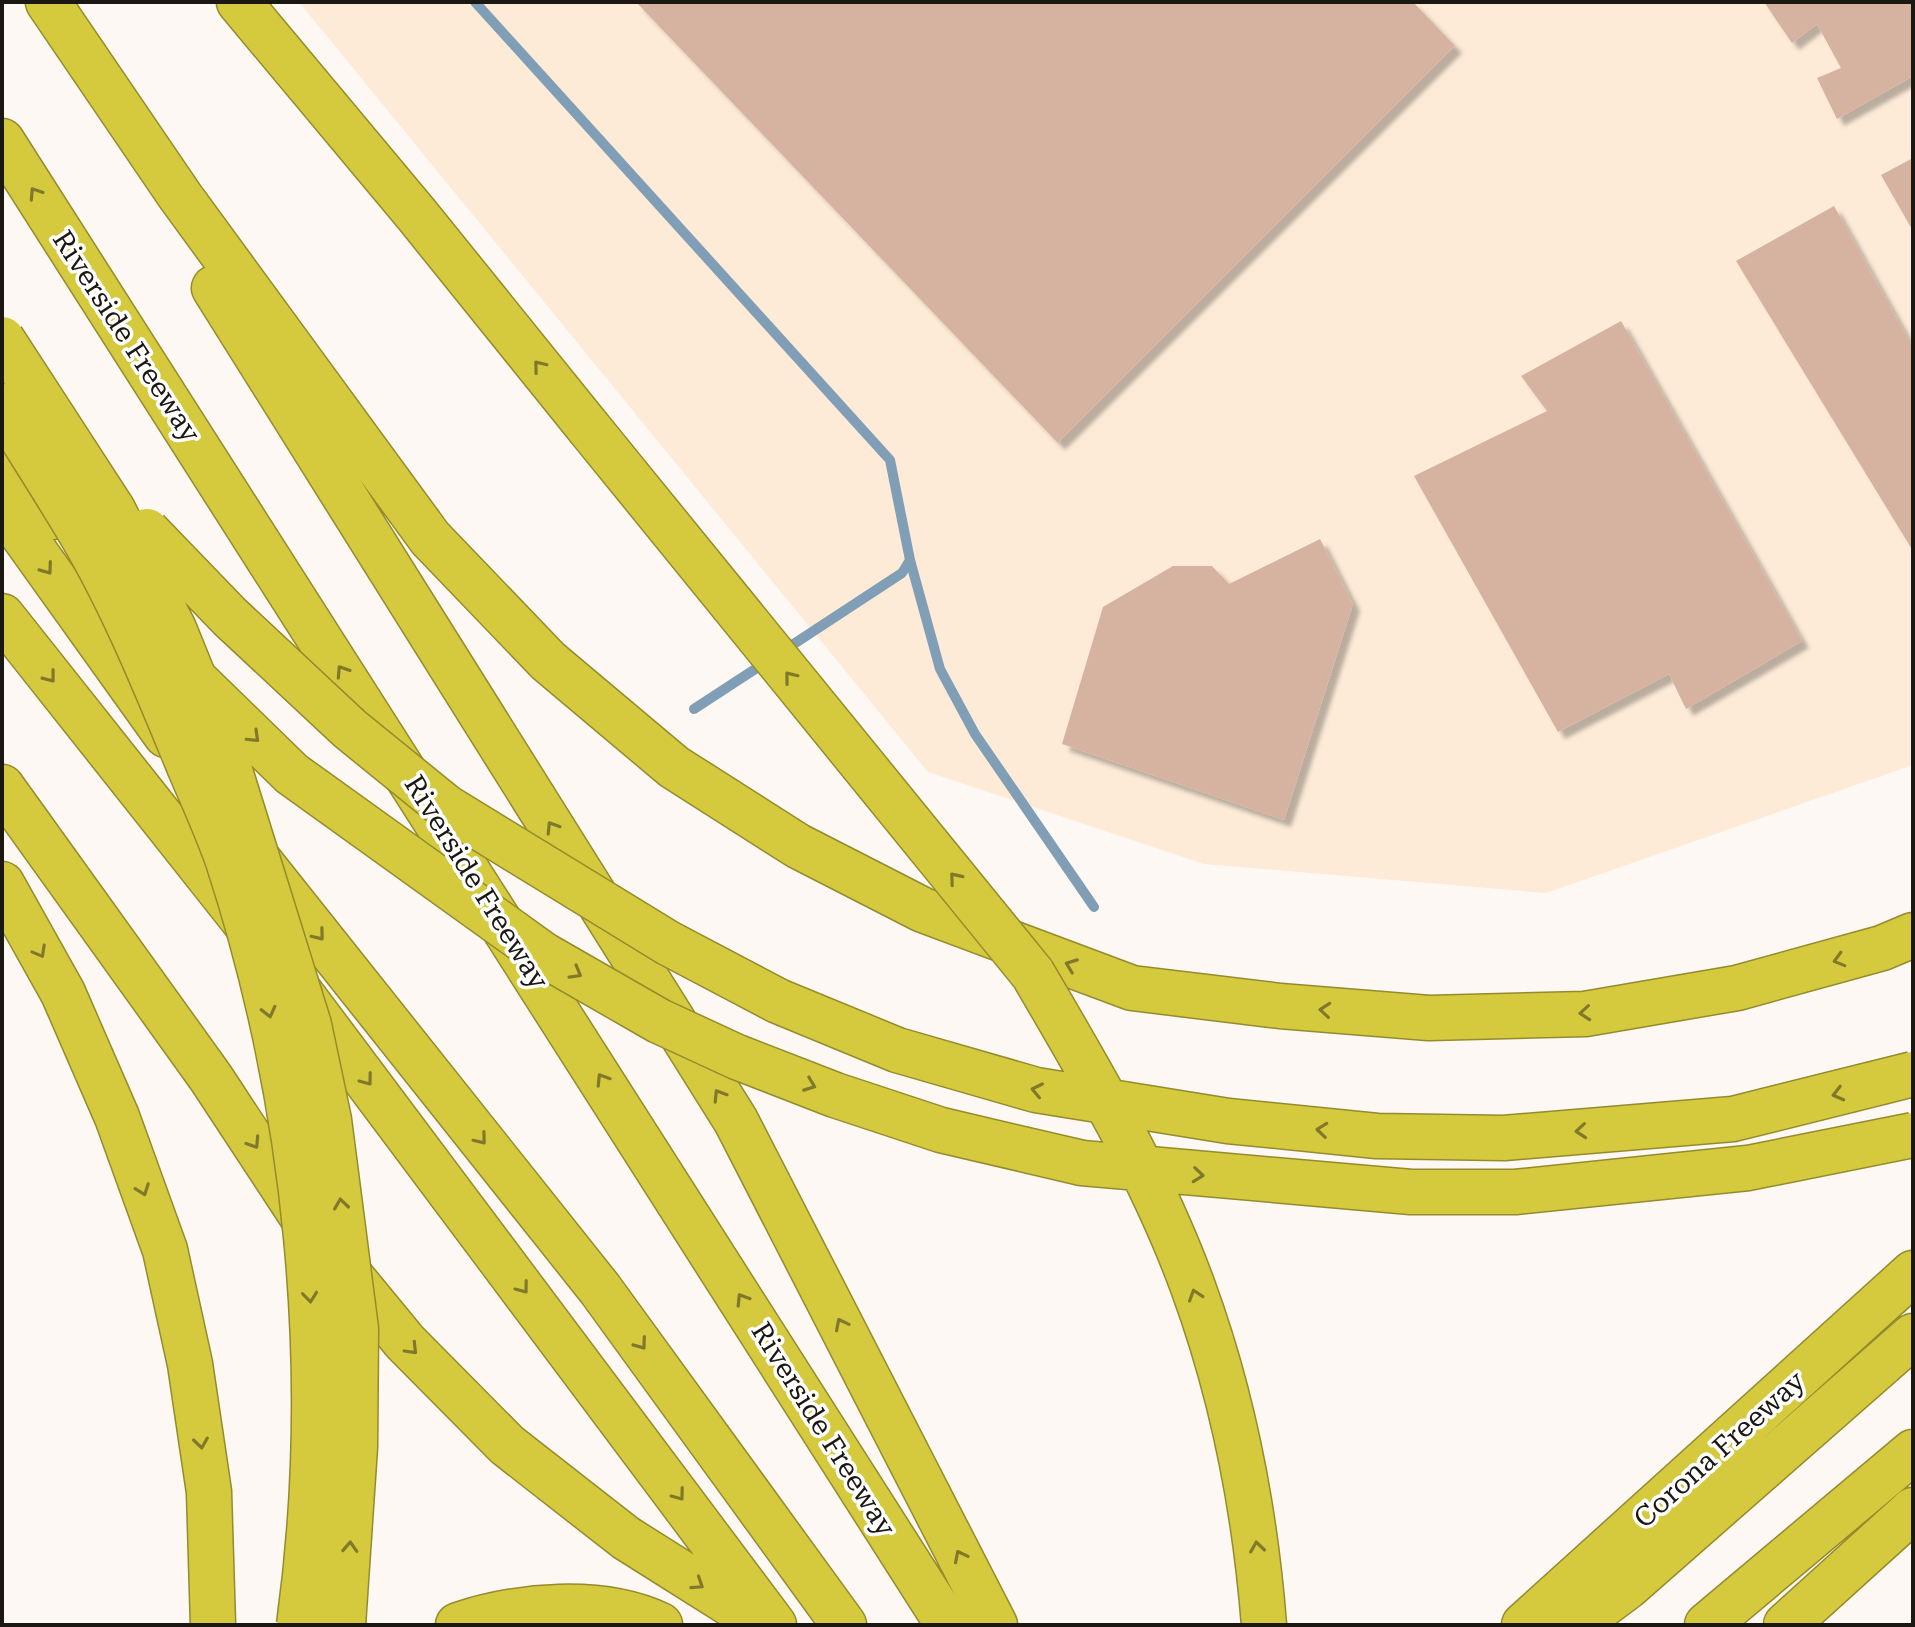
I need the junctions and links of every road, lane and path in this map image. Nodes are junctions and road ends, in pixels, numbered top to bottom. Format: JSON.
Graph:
{"nodes":[{"id":1,"x":35,"y":2,"type":"edge"},
{"id":2,"x":48,"y":2,"type":"edge"},
{"id":3,"x":239,"y":2,"type":"edge"},
{"id":4,"x":2,"y":141,"type":"edge"},
{"id":5,"x":2,"y":339,"type":"edge"},
{"id":6,"x":2,"y":360,"type":"edge"},
{"id":7,"x":2,"y":406,"type":"edge"},
{"id":8,"x":2,"y":449,"type":"edge"},
{"id":9,"x":2,"y":506,"type":"edge"},
{"id":10,"x":2,"y":616,"type":"edge"},
{"id":11,"x":2,"y":787,"type":"edge"},
{"id":12,"x":2,"y":884,"type":"edge"},
{"id":13,"x":1913,"y":935,"type":"edge"},
{"id":14,"x":1913,"y":1074,"type":"edge"},
{"id":15,"x":1913,"y":1135,"type":"edge"},
{"id":16,"x":1913,"y":1273,"type":"edge"},
{"id":17,"x":1913,"y":1336,"type":"edge"},
{"id":18,"x":1913,"y":1452,"type":"edge"},
{"id":19,"x":1913,"y":1510,"type":"edge"},
{"id":20,"x":213,"y":1625,"type":"edge"},
{"id":21,"x":299,"y":1625,"type":"edge"},
{"id":22,"x":343,"y":1625,"type":"edge"},
{"id":23,"x":458,"y":1625,"type":"edge"},
{"id":24,"x":660,"y":1625,"type":"edge"},
{"id":25,"x":764,"y":1625,"type":"edge"},
{"id":26,"x":774,"y":1625,"type":"edge"},
{"id":27,"x":844,"y":1625,"type":"edge"},
{"id":28,"x":948,"y":1625,"type":"edge"},
{"id":29,"x":995,"y":1625,"type":"edge"},
{"id":30,"x":1264,"y":1625,"type":"edge"},
{"id":31,"x":1524,"y":1625,"type":"edge"},
{"id":32,"x":1576,"y":1625,"type":"edge"},
{"id":33,"x":1707,"y":1625,"type":"edge"},
{"id":34,"x":1786,"y":1625,"type":"edge"}],
"edges":[{"from":29,"to":1,"type":"highway","one_way":true},
{"from":13,"to":2,"type":"highway","one_way":true},
{"from":30,"to":3,"type":"highway","one_way":true,"bridge":true},
{"from":28,"to":4,"type":"highway","name":"Riverside Freeway","one_way":true},
{"from":22,"to":5,"type":"highway","one_way":true,"bridge":true},
{"from":14,"to":6,"type":"highway","one_way":true,"bridge":true},
{"from":7,"to":21,"type":"highway","one_way":true,"bridge":true},
{"from":8,"to":15,"type":"highway","one_way":true,"bridge":true},
{"from":9,"to":27,"type":"highway","one_way":true},
{"from":10,"to":26,"type":"highway","one_way":true},
{"from":11,"to":25,"type":"highway","one_way":true,"bridge":true},
{"from":12,"to":20,"type":"highway","one_way":true},
{"from":16,"to":31,"type":"highway","name":"Corona Freeway"},
{"from":17,"to":32,"type":"highway"},
{"from":18,"to":33,"type":"highway"},
{"from":19,"to":34,"type":"highway"},
{"from":23,"to":24,"type":"highway"}]}
